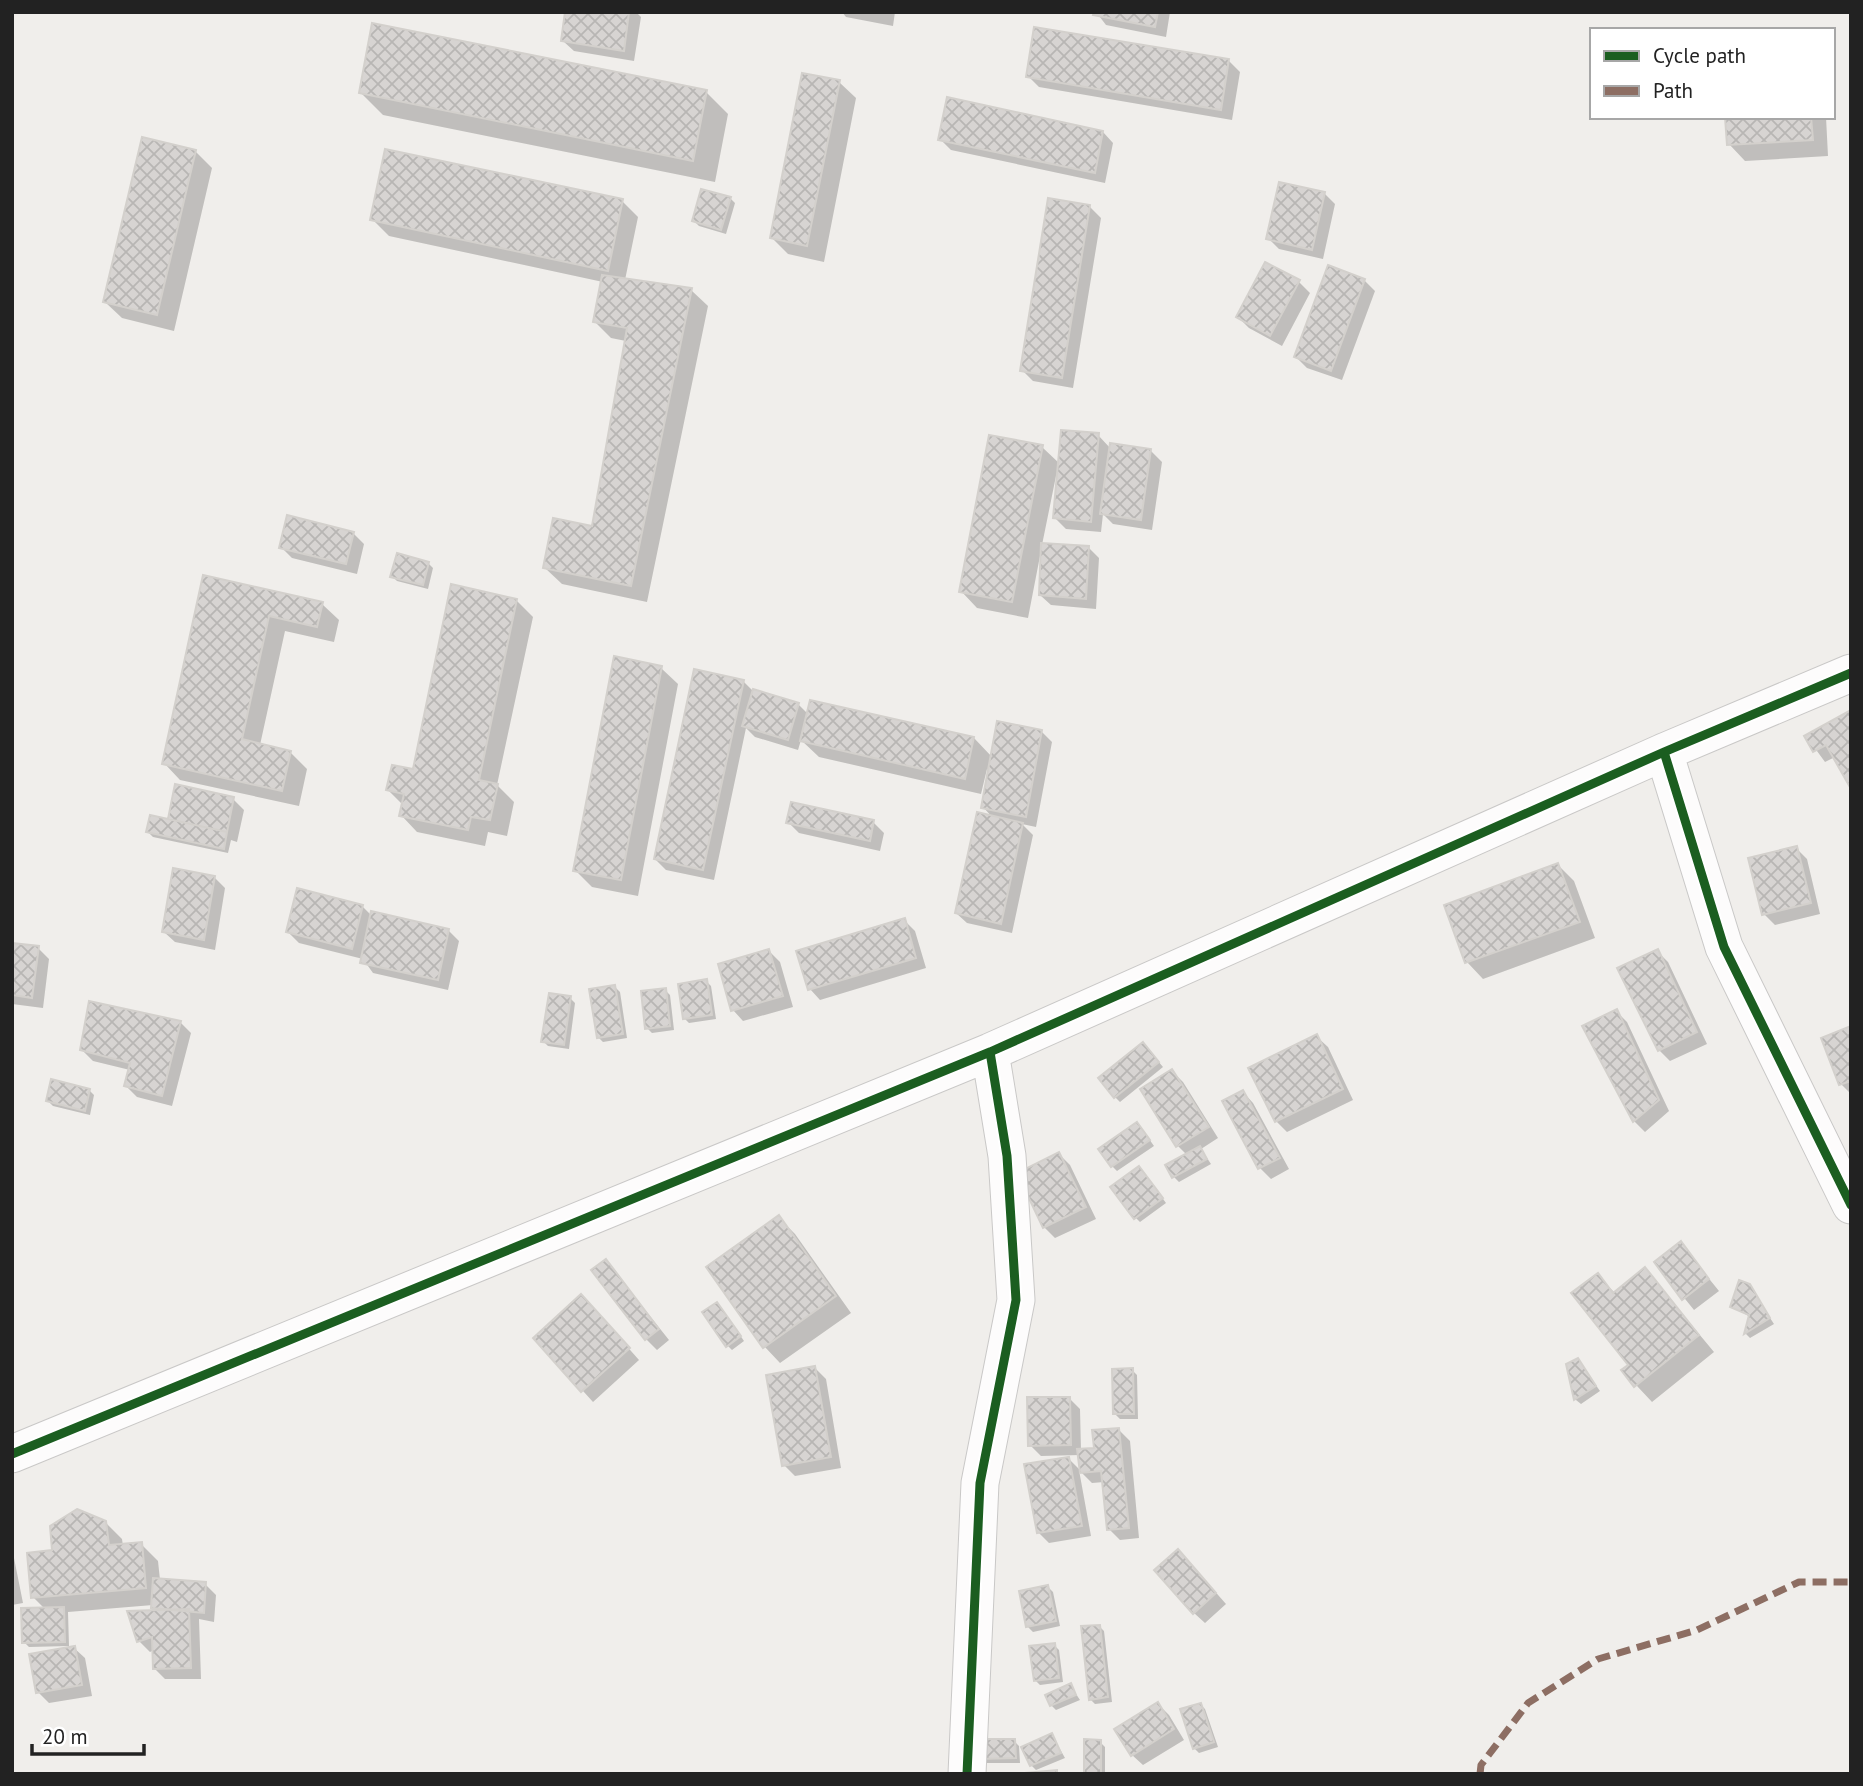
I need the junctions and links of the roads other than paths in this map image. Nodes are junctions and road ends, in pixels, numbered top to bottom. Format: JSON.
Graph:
{"nodes":[{"id":1,"x":1851,"y":673,"type":"edge"},
{"id":2,"x":1664,"y":752,"type":"junction"},
{"id":3,"x":990,"y":1052,"type":"junction"},
{"id":4,"x":1851,"y":1205,"type":"edge"},
{"id":5,"x":12,"y":1454,"type":"edge"},
{"id":6,"x":967,"y":1774,"type":"edge"}],
"edges":[{"from":1,"to":2,"type":"street"},
{"from":2,"to":3,"type":"street"},
{"from":2,"to":4,"type":"street"},
{"from":3,"to":5,"type":"street"},
{"from":3,"to":6,"type":"street"}]}
